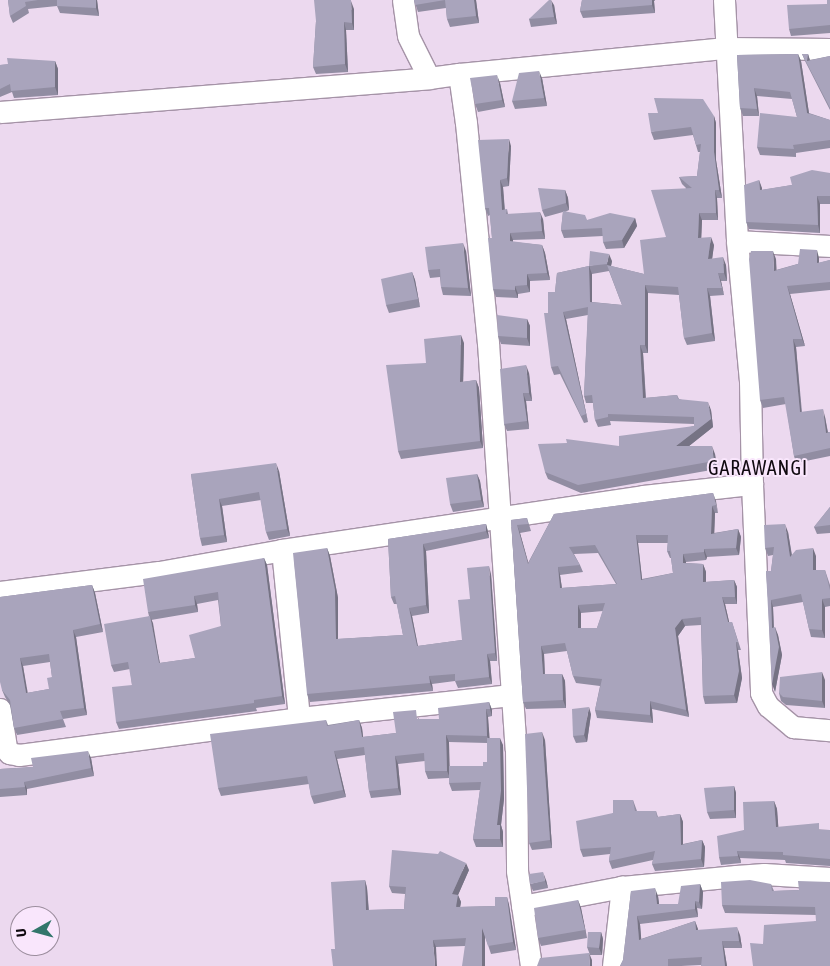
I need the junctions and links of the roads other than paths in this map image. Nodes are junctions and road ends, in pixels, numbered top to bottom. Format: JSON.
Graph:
{"nodes":[{"id":1,"x":403,"y":0,"type":"edge"},
{"id":2,"x":724,"y":0,"type":"edge"},
{"id":3,"x":726,"y":48,"type":"junction"},
{"id":4,"x":830,"y":49,"type":"edge"},
{"id":5,"x":459,"y":74,"type":"junction"},
{"id":6,"x":429,"y":78,"type":"junction"},
{"id":7,"x":0,"y":112,"type":"edge"},
{"id":8,"x":737,"y":241,"type":"junction"},
{"id":9,"x":830,"y":246,"type":"edge"},
{"id":10,"x":752,"y":484,"type":"junction"},
{"id":11,"x":498,"y":518,"type":"junction"},
{"id":12,"x":282,"y":550,"type":"junction"},
{"id":13,"x":0,"y":592,"type":"edge"},
{"id":14,"x":510,"y":695,"type":"junction"},
{"id":15,"x":0,"y":709,"type":"edge"},
{"id":16,"x":298,"y":718,"type":"junction"},
{"id":17,"x":830,"y":730,"type":"edge"},
{"id":18,"x":830,"y":878,"type":"edge"},
{"id":19,"x":622,"y":887,"type":"junction"},
{"id":20,"x":521,"y":902,"type":"junction"},
{"id":21,"x":530,"y":966,"type":"edge"},
{"id":22,"x":613,"y":966,"type":"edge"}],
"edges":[{"from":1,"to":6,"type":"street"},
{"from":2,"to":3,"type":"street"},
{"from":3,"to":4,"type":"street"},
{"from":3,"to":5,"type":"street"},
{"from":3,"to":8,"type":"street"},
{"from":5,"to":6,"type":"street"},
{"from":5,"to":11,"type":"street"},
{"from":6,"to":7,"type":"street"},
{"from":8,"to":9,"type":"street"},
{"from":8,"to":10,"type":"street"},
{"from":10,"to":11,"type":"street"},
{"from":10,"to":17,"type":"street"},
{"from":11,"to":12,"type":"street"},
{"from":11,"to":14,"type":"street"},
{"from":12,"to":13,"type":"street"},
{"from":12,"to":16,"type":"street"},
{"from":14,"to":16,"type":"street"},
{"from":14,"to":20,"type":"street"},
{"from":15,"to":16,"type":"street"},
{"from":18,"to":19,"type":"street"},
{"from":19,"to":20,"type":"street"},
{"from":19,"to":22,"type":"street"},
{"from":20,"to":21,"type":"street"}]}
